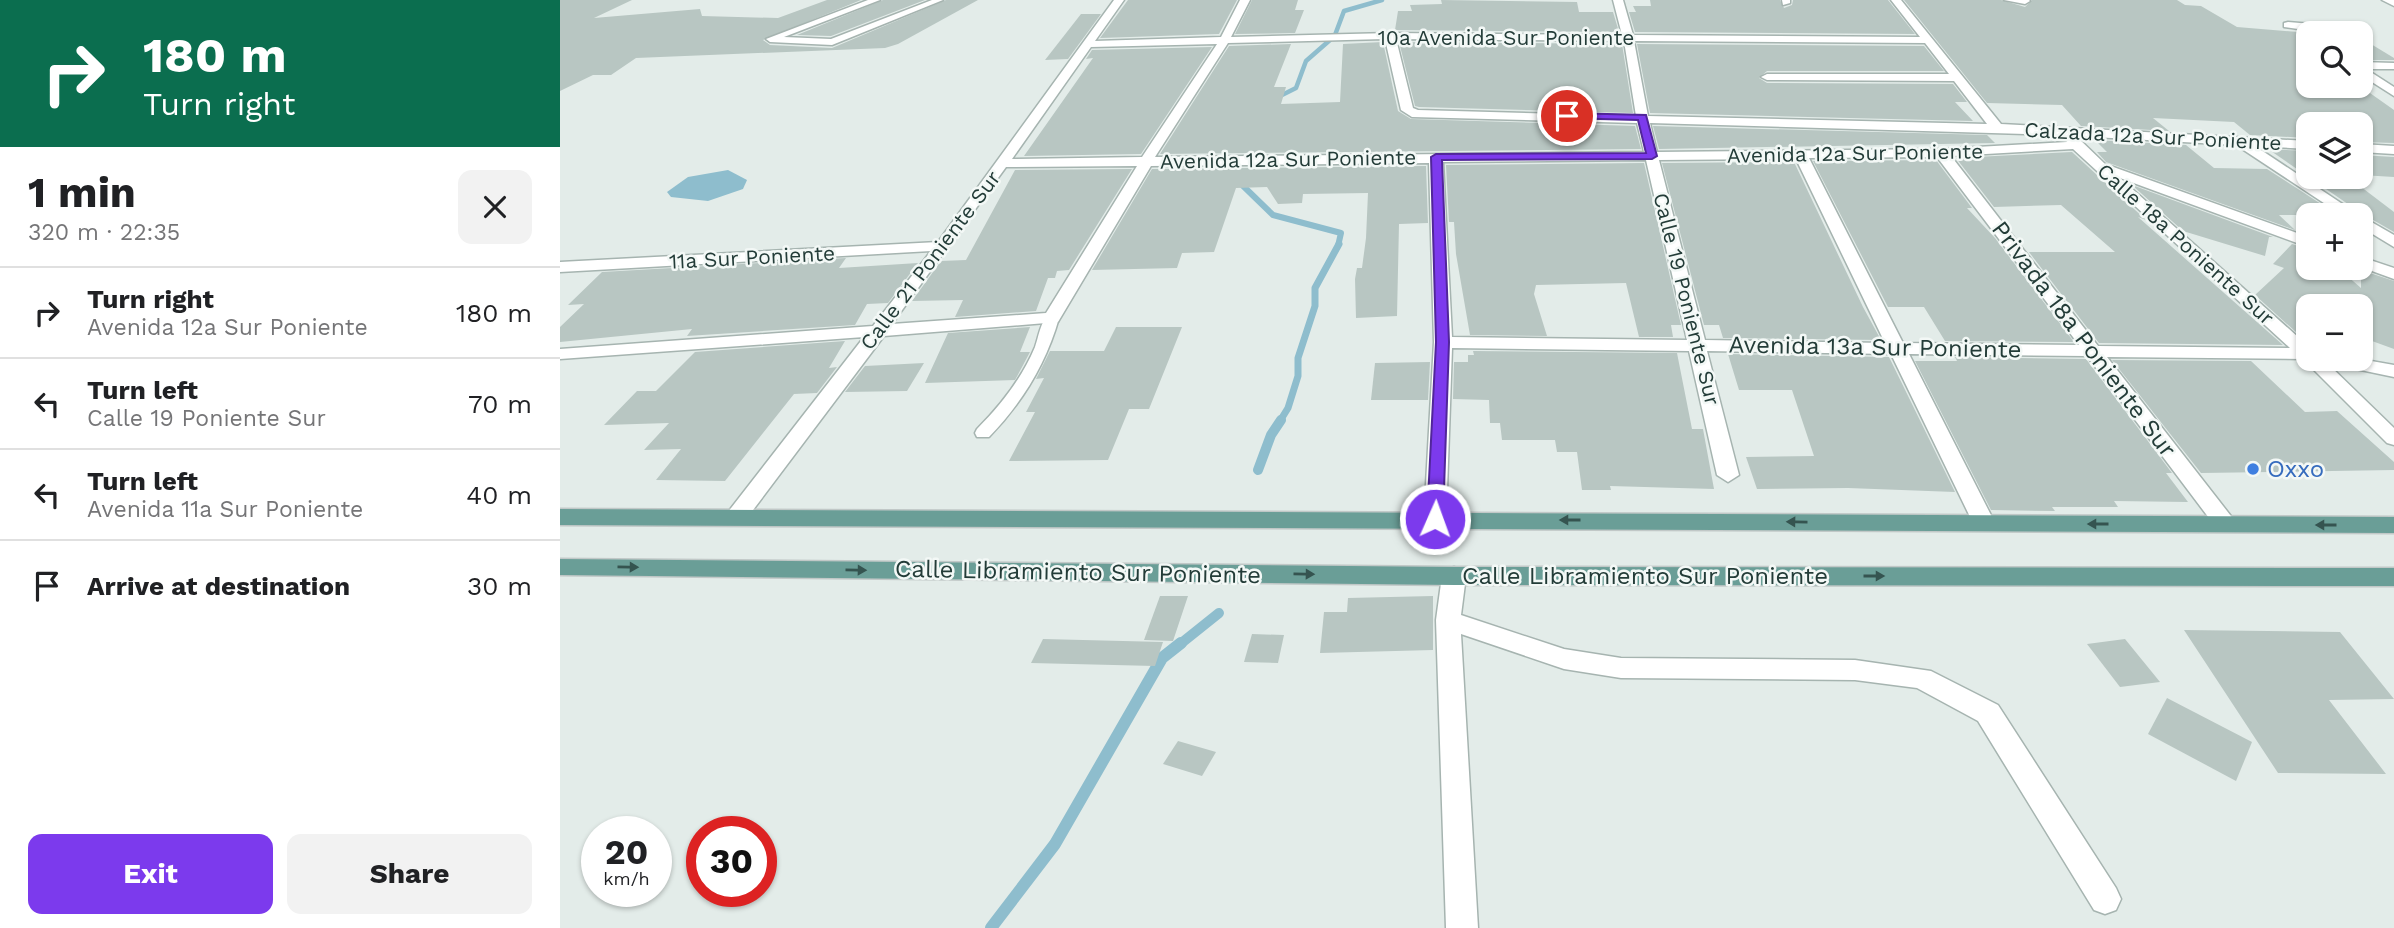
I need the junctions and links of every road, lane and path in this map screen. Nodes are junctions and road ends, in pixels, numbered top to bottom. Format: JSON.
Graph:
{"nodes":[{"id":1,"x":876,"y":0,"type":"edge"},
{"id":2,"x":939,"y":0,"type":"edge"},
{"id":3,"x":1119,"y":0,"type":"edge"},
{"id":4,"x":1245,"y":0,"type":"edge"},
{"id":5,"x":1618,"y":0,"type":"edge"},
{"id":6,"x":1896,"y":0,"type":"edge"},
{"id":7,"x":2009,"y":0,"type":"edge"},
{"id":8,"x":2023,"y":0,"type":"edge"},
{"id":9,"x":2387,"y":0,"type":"edge"},
{"id":10,"x":2394,"y":3,"type":"edge"},
{"id":11,"x":1390,"y":36,"type":"junction"},
{"id":12,"x":1628,"y":36,"type":"junction"},
{"id":13,"x":1927,"y":40,"type":"junction"},
{"id":14,"x":1224,"y":41,"type":"junction"},
{"id":15,"x":1086,"y":44,"type":"junction"},
{"id":16,"x":2374,"y":66,"type":"joint"},
{"id":17,"x":2394,"y":66,"type":"edge"},
{"id":18,"x":1767,"y":77,"type":"dead end"},
{"id":19,"x":2373,"y":77,"type":"edge"},
{"id":20,"x":1957,"y":78,"type":"junction"},
{"id":21,"x":2394,"y":78,"type":"edge"},
{"id":22,"x":2394,"y":92,"type":"edge"},
{"id":23,"x":1642,"y":117,"type":"junction"},
{"id":24,"x":1997,"y":128,"type":"junction"},
{"id":25,"x":2066,"y":131,"type":"junction"},
{"id":26,"x":2237,"y":140,"type":"junction"},
{"id":27,"x":2296,"y":144,"type":"edge"},
{"id":28,"x":2076,"y":145,"type":"junction"},
{"id":29,"x":2373,"y":149,"type":"edge"},
{"id":30,"x":2394,"y":150,"type":"edge"},
{"id":31,"x":1941,"y":153,"type":"junction"},
{"id":32,"x":1801,"y":155,"type":"junction"},
{"id":33,"x":1652,"y":156,"type":"junction"},
{"id":34,"x":1436,"y":157,"type":"junction"},
{"id":35,"x":1147,"y":160,"type":"junction"},
{"id":36,"x":1003,"y":163,"type":"junction"},
{"id":37,"x":2098,"y":165,"type":"junction"},
{"id":38,"x":2334,"y":203,"type":"edge"},
{"id":39,"x":2373,"y":229,"type":"edge"},
{"id":40,"x":2296,"y":238,"type":"edge"},
{"id":41,"x":2394,"y":242,"type":"edge"},
{"id":42,"x":943,"y":246,"type":"junction"},
{"id":43,"x":2373,"y":266,"type":"edge"},
{"id":44,"x":560,"y":267,"type":"edge"},
{"id":45,"x":2394,"y":274,"type":"edge"},
{"id":46,"x":1052,"y":318,"type":"junction"},
{"id":47,"x":876,"y":332,"type":"junction"},
{"id":48,"x":1443,"y":342,"type":"junction"},
{"id":49,"x":2296,"y":343,"type":"edge"},
{"id":50,"x":1699,"y":344,"type":"junction"},
{"id":51,"x":1896,"y":347,"type":"junction"},
{"id":52,"x":2095,"y":351,"type":"junction"},
{"id":53,"x":560,"y":354,"type":"edge"},
{"id":54,"x":2296,"y":355,"type":"edge"},
{"id":55,"x":2373,"y":367,"type":"edge"},
{"id":56,"x":2325,"y":371,"type":"edge"},
{"id":57,"x":2394,"y":371,"type":"edge"},
{"id":58,"x":983,"y":433,"type":"dead end"},
{"id":59,"x":2394,"y":439,"type":"edge"},
{"id":60,"x":1728,"y":475,"type":"dead end"},
{"id":61,"x":560,"y":508,"type":"edge"},
{"id":62,"x":560,"y":517,"type":"edge"},
{"id":63,"x":707,"y":517,"type":"junction"},
{"id":64,"x":736,"y":517,"type":"junction"},
{"id":65,"x":1435,"y":519,"type":"junction"},
{"id":66,"x":1984,"y":523,"type":"junction"},
{"id":67,"x":2226,"y":525,"type":"junction"},
{"id":68,"x":2394,"y":525,"type":"edge"},
{"id":69,"x":560,"y":567,"type":"edge"},
{"id":70,"x":1454,"y":576,"type":"junction"},
{"id":71,"x":2394,"y":577,"type":"edge"},
{"id":72,"x":1448,"y":620,"type":"junction"},
{"id":73,"x":2105,"y":899,"type":"dead end"},
{"id":74,"x":1462,"y":928,"type":"edge"}],
"edges":[{"from":1,"to":2,"type":"lane"},
{"from":3,"to":15,"type":"street","name":"Calle 21 Poniente Sur"},
{"from":4,"to":14,"type":"street"},
{"from":5,"to":12,"type":"street","name":"Calle 19 Poniente Sur"},
{"from":6,"to":13,"type":"street"},
{"from":7,"to":8,"type":"street"},
{"from":9,"to":10,"type":"street"},
{"from":11,"to":12,"type":"street","name":"10a Avenida Sur Poniente"},
{"from":11,"to":14,"type":"street","name":"10a Avenida Sur Poniente"},
{"from":11,"to":23,"type":"street","name":"Calzada 12a Sur Poniente"},
{"from":12,"to":13,"type":"street","name":"10a Avenida Sur Poniente"},
{"from":12,"to":23,"type":"street","name":"Calle 19 Poniente Sur"},
{"from":13,"to":20,"type":"street"},
{"from":14,"to":15,"type":"street","name":"10a Avenida Sur Poniente"},
{"from":14,"to":35,"type":"street"},
{"from":15,"to":36,"type":"street","name":"Calle 21 Poniente Sur"},
{"from":16,"to":17,"type":"street"},
{"from":16,"to":21,"type":"street"},
{"from":18,"to":20,"type":"street"},
{"from":19,"to":22,"type":"street"},
{"from":20,"to":24,"type":"street"},
{"from":23,"to":24,"type":"street","name":"Calzada 12a Sur Poniente"},
{"from":23,"to":33,"type":"street","name":"Calle 19 Poniente Sur"},
{"from":24,"to":25,"type":"street","name":"Calzada 12a Sur Poniente"},
{"from":25,"to":26,"type":"street","name":"Calzada 12a Sur Poniente"},
{"from":25,"to":28,"type":"street","name":"Calle 18a Poniente Sur"},
{"from":26,"to":27,"type":"street","name":"Calzada 12a Sur Poniente"},
{"from":26,"to":38,"type":"street"},
{"from":28,"to":31,"type":"street","name":"Avenida 12a Sur Poniente"},
{"from":28,"to":37,"type":"street","name":"Calle 18a Poniente Sur"},
{"from":29,"to":30,"type":"street"},
{"from":31,"to":32,"type":"street","name":"Avenida 12a Sur Poniente"},
{"from":31,"to":52,"type":"street","name":"Privada 18a Poniente Sur"},
{"from":32,"to":33,"type":"street","name":"Avenida 12a Sur Poniente"},
{"from":32,"to":51,"type":"street"},
{"from":33,"to":34,"type":"street","name":"Avenida 12a Sur Poniente"},
{"from":33,"to":50,"type":"street","name":"Calle 19 Poniente Sur"},
{"from":34,"to":35,"type":"street","name":"Avenida 12a Sur Poniente"},
{"from":34,"to":48,"type":"street"},
{"from":35,"to":36,"type":"street","name":"Avenida 12a Sur Poniente"},
{"from":35,"to":46,"type":"street"},
{"from":36,"to":42,"type":"street","name":"Calle 21 Poniente Sur"},
{"from":37,"to":40,"type":"street"},
{"from":37,"to":49,"type":"street","name":"Calle 18a Poniente Sur"},
{"from":39,"to":41,"type":"street"},
{"from":42,"to":44,"type":"street","name":"11a Sur Poniente"},
{"from":42,"to":47,"type":"street","name":"Calle 21 Poniente Sur"},
{"from":43,"to":45,"type":"street"},
{"from":46,"to":47,"type":"street"},
{"from":46,"to":58,"type":"lane"},
{"from":47,"to":53,"type":"street"},
{"from":47,"to":64,"type":"street","name":"Calle 21 Poniente Sur"},
{"from":48,"to":50,"type":"street","name":"Avenida 13a Sur Poniente"},
{"from":48,"to":65,"type":"street"},
{"from":50,"to":51,"type":"street","name":"Avenida 13a Sur Poniente"},
{"from":50,"to":60,"type":"street","name":"Calle 19 Poniente Sur"},
{"from":51,"to":52,"type":"street","name":"Avenida 13a Sur Poniente"},
{"from":51,"to":66,"type":"street"},
{"from":52,"to":54,"type":"street","name":"Avenida 13a Sur Poniente"},
{"from":52,"to":67,"type":"street","name":"Privada 18a Poniente Sur"},
{"from":55,"to":57,"type":"street"},
{"from":56,"to":59,"type":"street","name":"Calle 18a Poniente Sur"},
{"from":61,"to":63,"type":"main road"},
{"from":62,"to":63,"type":"main road"},
{"from":63,"to":64,"type":"main road"},
{"from":64,"to":65,"type":"main road"},
{"from":66,"to":65,"type":"main road","one_way":true},
{"from":67,"to":66,"type":"main road","one_way":true},
{"from":68,"to":67,"type":"main road","one_way":true},
{"from":69,"to":70,"type":"main road","name":"Calle Libramiento Sur Poniente","one_way":true},
{"from":70,"to":71,"type":"main road","name":"Calle Libramiento Sur Poniente","one_way":true},
{"from":70,"to":72,"type":"street"},
{"from":72,"to":73,"type":"street"},
{"from":72,"to":74,"type":"street"}]}
